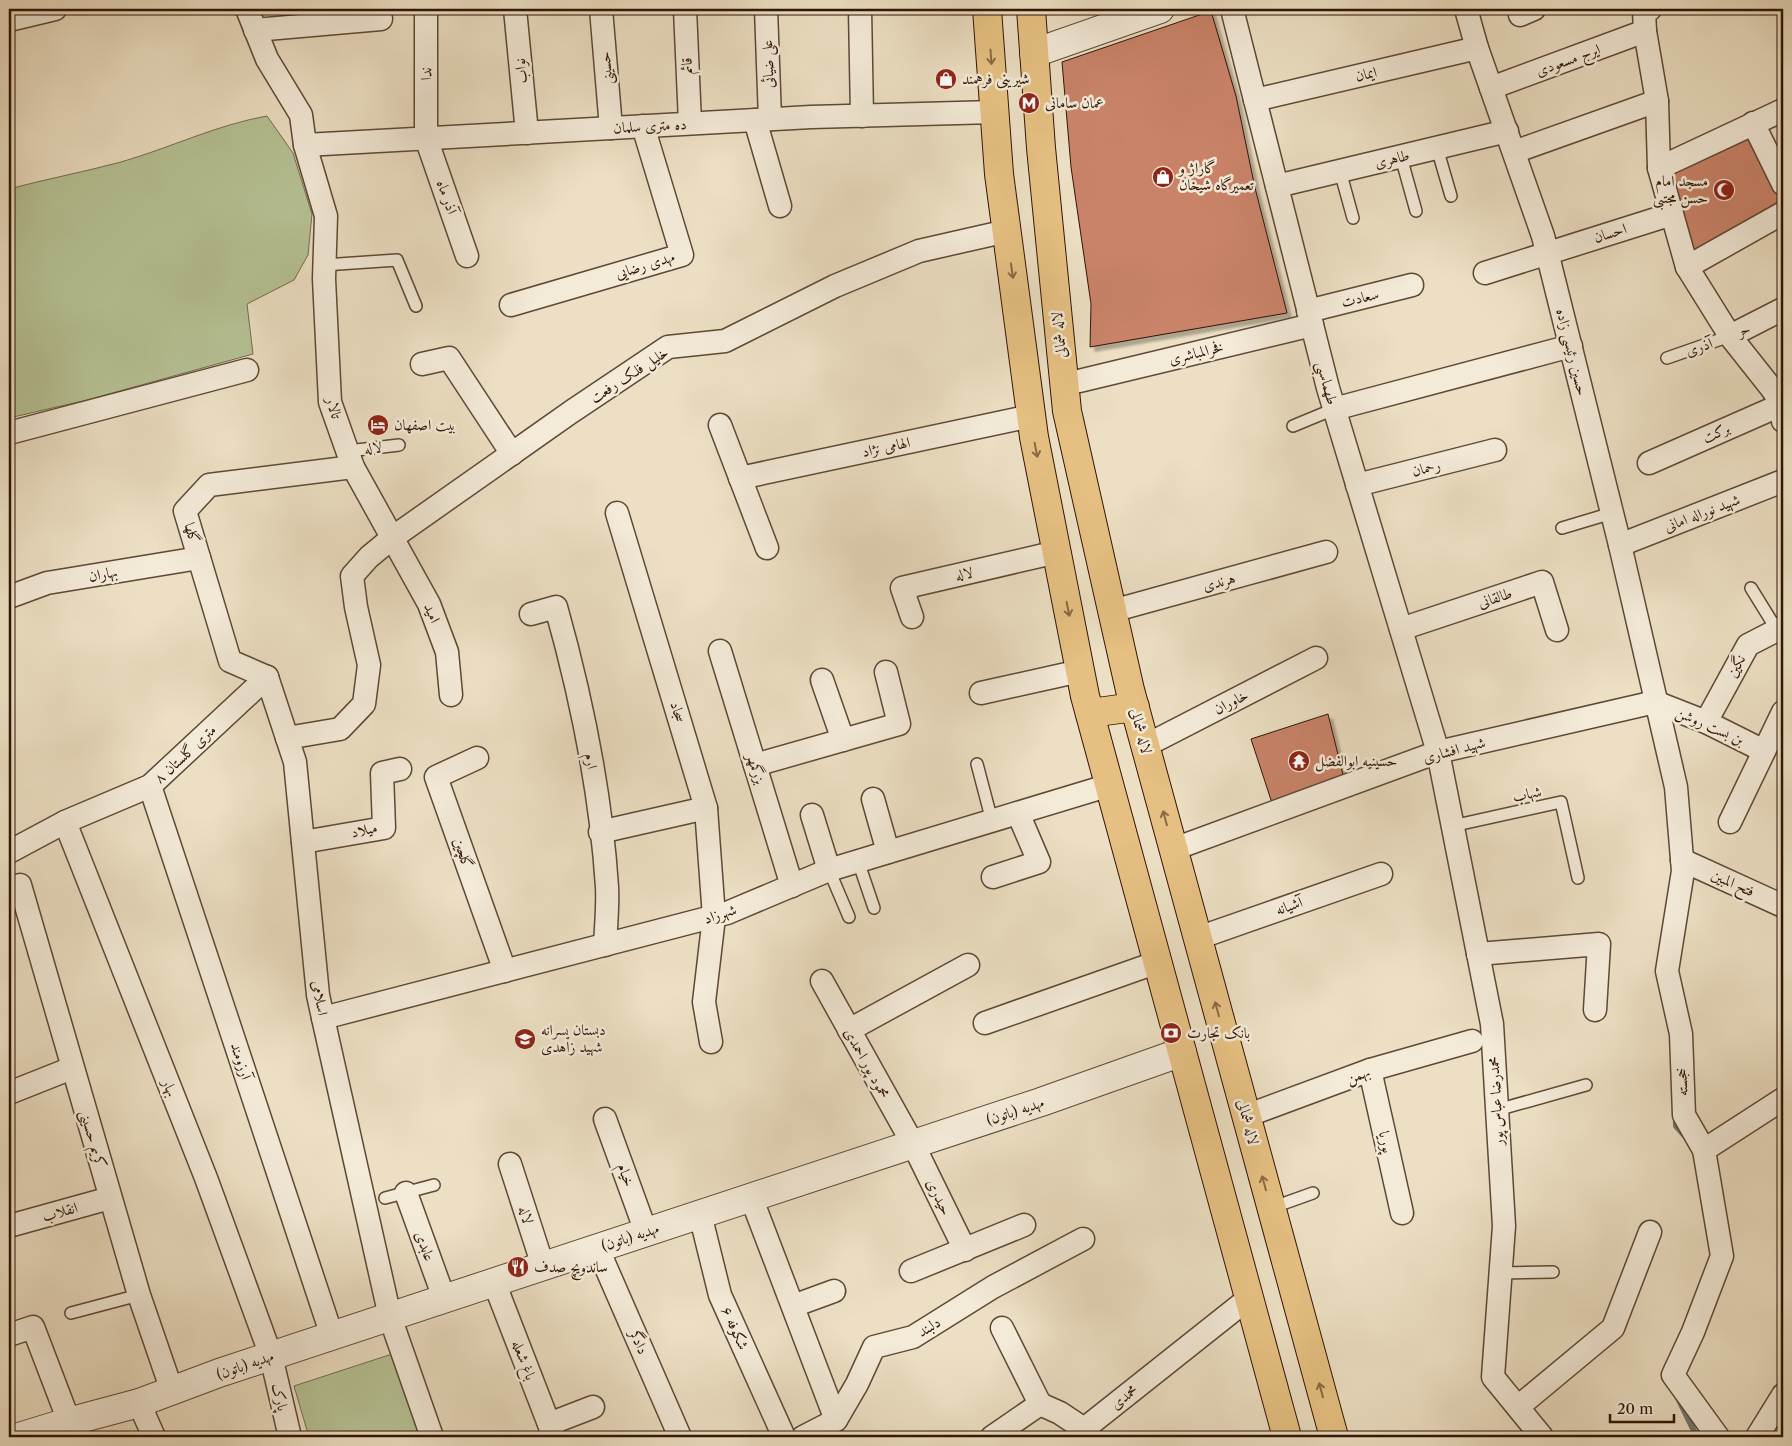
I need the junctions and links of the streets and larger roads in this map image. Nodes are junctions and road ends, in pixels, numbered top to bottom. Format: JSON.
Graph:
{"nodes":[{"id":1,"x":55,"y":9,"type":"edge"},
{"id":2,"x":247,"y":9,"type":"edge"},
{"id":3,"x":426,"y":9,"type":"edge"},
{"id":4,"x":515,"y":9,"type":"edge"},
{"id":5,"x":601,"y":9,"type":"edge"},
{"id":6,"x":685,"y":9,"type":"edge"},
{"id":7,"x":766,"y":9,"type":"edge"},
{"id":8,"x":860,"y":9,"type":"edge"},
{"id":9,"x":987,"y":9,"type":"edge"},
{"id":10,"x":1031,"y":9,"type":"edge"},
{"id":11,"x":1160,"y":9,"type":"edge"},
{"id":12,"x":1232,"y":9,"type":"edge"},
{"id":13,"x":1466,"y":9,"type":"edge"},
{"id":14,"x":1646,"y":17,"type":"edge"},
{"id":15,"x":381,"y":19,"type":"dead end"},
{"id":16,"x":9,"y":20,"type":"edge"},
{"id":17,"x":255,"y":30,"type":"junction"},
{"id":18,"x":1477,"y":48,"type":"junction"},
{"id":19,"x":1034,"y":53,"type":"junction"},
{"id":20,"x":1491,"y":88,"type":"junction"},
{"id":21,"x":1255,"y":100,"type":"junction"},
{"id":22,"x":1657,"y":102,"type":"junction"},
{"id":23,"x":1783,"y":110,"type":"edge"},
{"id":24,"x":995,"y":112,"type":"junction"},
{"id":25,"x":862,"y":116,"type":"junction"},
{"id":26,"x":763,"y":120,"type":"junction"},
{"id":27,"x":1754,"y":123,"type":"junction"},
{"id":28,"x":690,"y":124,"type":"junction"},
{"id":29,"x":643,"y":126,"type":"junction"},
{"id":30,"x":611,"y":128,"type":"junction"},
{"id":31,"x":1506,"y":131,"type":"junction"},
{"id":32,"x":527,"y":133,"type":"junction"},
{"id":33,"x":426,"y":138,"type":"junction"},
{"id":34,"x":305,"y":145,"type":"junction"},
{"id":35,"x":1514,"y":152,"type":"junction"},
{"id":36,"x":1659,"y":168,"type":"junction"},
{"id":37,"x":1783,"y":184,"type":"edge"},
{"id":38,"x":1277,"y":186,"type":"junction"},
{"id":39,"x":780,"y":206,"type":"dead end"},
{"id":40,"x":1783,"y":213,"type":"edge"},
{"id":41,"x":1672,"y":214,"type":"junction"},
{"id":42,"x":1007,"y":231,"type":"junction"},
{"id":43,"x":1548,"y":253,"type":"junction"},
{"id":44,"x":467,"y":256,"type":"dead end"},
{"id":45,"x":1687,"y":267,"type":"junction"},
{"id":46,"x":1485,"y":273,"type":"dead end"},
{"id":47,"x":1412,"y":285,"type":"dead end"},
{"id":48,"x":511,"y":305,"type":"dead end"},
{"id":49,"x":1783,"y":309,"type":"edge"},
{"id":50,"x":1310,"y":318,"type":"junction"},
{"id":51,"x":1730,"y":336,"type":"junction"},
{"id":52,"x":1571,"y":346,"type":"junction"},
{"id":53,"x":422,"y":364,"type":"dead end"},
{"id":54,"x":247,"y":370,"type":"dead end"},
{"id":55,"x":1079,"y":381,"type":"dead end"},
{"id":56,"x":1334,"y":409,"type":"junction"},
{"id":57,"x":1783,"y":410,"type":"edge"},
{"id":58,"x":1031,"y":416,"type":"junction"},
{"id":59,"x":720,"y":425,"type":"dead end"},
{"id":60,"x":9,"y":433,"type":"edge"},
{"id":61,"x":1495,"y":450,"type":"dead end"},
{"id":62,"x":512,"y":454,"type":"junction"},
{"id":63,"x":351,"y":459,"type":"junction"},
{"id":64,"x":1649,"y":463,"type":"dead end"},
{"id":65,"x":740,"y":478,"type":"junction"},
{"id":66,"x":1783,"y":481,"type":"edge"},
{"id":67,"x":1357,"y":485,"type":"junction"},
{"id":68,"x":617,"y":513,"type":"dead end"},
{"id":69,"x":392,"y":538,"type":"junction"},
{"id":70,"x":1620,"y":545,"type":"junction"},
{"id":71,"x":767,"y":548,"type":"dead end"},
{"id":72,"x":1057,"y":552,"type":"junction"},
{"id":73,"x":1326,"y":552,"type":"dead end"},
{"id":74,"x":199,"y":558,"type":"junction"},
{"id":75,"x":9,"y":597,"type":"edge"},
{"id":76,"x":1112,"y":611,"type":"junction"},
{"id":77,"x":531,"y":614,"type":"dead end"},
{"id":78,"x":912,"y":617,"type":"dead end"},
{"id":79,"x":1401,"y":629,"type":"junction"},
{"id":80,"x":1780,"y":629,"type":"edge"},
{"id":81,"x":1557,"y":630,"type":"dead end"},
{"id":82,"x":720,"y":651,"type":"dead end"},
{"id":83,"x":1316,"y":658,"type":"dead end"},
{"id":84,"x":1080,"y":671,"type":"junction"},
{"id":85,"x":886,"y":672,"type":"dead end"},
{"id":86,"x":267,"y":677,"type":"junction"},
{"id":87,"x":822,"y":680,"type":"dead end"},
{"id":88,"x":981,"y":693,"type":"dead end"},
{"id":89,"x":451,"y":695,"type":"dead end"},
{"id":90,"x":1656,"y":702,"type":"junction"},
{"id":91,"x":1135,"y":707,"type":"junction"},
{"id":92,"x":1783,"y":712,"type":"edge"},
{"id":93,"x":1090,"y":713,"type":"junction"},
{"id":94,"x":1706,"y":722,"type":"junction"},
{"id":95,"x":287,"y":738,"type":"junction"},
{"id":96,"x":843,"y":740,"type":"junction"},
{"id":97,"x":1145,"y":746,"type":"junction"},
{"id":98,"x":1764,"y":751,"type":"junction"},
{"id":99,"x":1438,"y":752,"type":"junction"},
{"id":100,"x":477,"y":758,"type":"dead end"},
{"id":101,"x":755,"y":765,"type":"junction"},
{"id":102,"x":400,"y":769,"type":"dead end"},
{"id":103,"x":1110,"y":785,"type":"junction"},
{"id":104,"x":150,"y":786,"type":"junction"},
{"id":105,"x":872,"y":799,"type":"dead end"},
{"id":106,"x":706,"y":808,"type":"junction"},
{"id":107,"x":1018,"y":813,"type":"junction"},
{"id":108,"x":812,"y":815,"type":"dead end"},
{"id":109,"x":65,"y":822,"type":"junction"},
{"id":110,"x":1730,"y":822,"type":"dead end"},
{"id":111,"x":600,"y":832,"type":"junction"},
{"id":112,"x":303,"y":842,"type":"junction"},
{"id":113,"x":1174,"y":849,"type":"junction"},
{"id":114,"x":9,"y":852,"type":"edge"},
{"id":115,"x":888,"y":852,"type":"junction"},
{"id":116,"x":1682,"y":860,"type":"junction"},
{"id":117,"x":829,"y":870,"type":"junction"},
{"id":118,"x":1381,"y":874,"type":"dead end"},
{"id":119,"x":993,"y":877,"type":"dead end"},
{"id":120,"x":20,"y":885,"type":"dead end"},
{"id":121,"x":792,"y":886,"type":"junction"},
{"id":122,"x":1783,"y":906,"type":"edge"},
{"id":123,"x":714,"y":917,"type":"junction"},
{"id":124,"x":1198,"y":938,"type":"junction"},
{"id":125,"x":605,"y":944,"type":"junction"},
{"id":126,"x":1478,"y":954,"type":"junction"},
{"id":127,"x":1158,"y":962,"type":"junction"},
{"id":128,"x":968,"y":965,"type":"dead end"},
{"id":129,"x":505,"y":971,"type":"junction"},
{"id":130,"x":822,"y":981,"type":"dead end"},
{"id":131,"x":1595,"y":1010,"type":"dead end"},
{"id":132,"x":323,"y":1018,"type":"junction"},
{"id":133,"x":985,"y":1023,"type":"dead end"},
{"id":134,"x":850,"y":1030,"type":"junction"},
{"id":135,"x":1472,"y":1041,"type":"dead end"},
{"id":136,"x":711,"y":1042,"type":"dead end"},
{"id":137,"x":1182,"y":1052,"type":"junction"},
{"id":138,"x":72,"y":1068,"type":"junction"},
{"id":139,"x":1370,"y":1070,"type":"junction"},
{"id":140,"x":9,"y":1093,"type":"edge"},
{"id":141,"x":1783,"y":1099,"type":"edge"},
{"id":142,"x":1246,"y":1116,"type":"junction"},
{"id":143,"x":605,"y":1119,"type":"dead end"},
{"id":144,"x":913,"y":1144,"type":"junction"},
{"id":145,"x":1704,"y":1150,"type":"junction"},
{"id":146,"x":510,"y":1164,"type":"dead end"},
{"id":147,"x":396,"y":1196,"type":"road end"},
{"id":148,"x":751,"y":1197,"type":"junction"},
{"id":149,"x":110,"y":1198,"type":"junction"},
{"id":150,"x":700,"y":1214,"type":"junction"},
{"id":151,"x":1402,"y":1214,"type":"dead end"},
{"id":152,"x":1024,"y":1225,"type":"dead end"},
{"id":153,"x":9,"y":1226,"type":"edge"},
{"id":154,"x":646,"y":1232,"type":"junction"},
{"id":155,"x":1650,"y":1232,"type":"dead end"},
{"id":156,"x":1083,"y":1239,"type":"dead end"},
{"id":157,"x":597,"y":1248,"type":"junction"},
{"id":158,"x":964,"y":1250,"type":"junction"},
{"id":159,"x":543,"y":1266,"type":"junction"},
{"id":160,"x":912,"y":1271,"type":"dead end"},
{"id":161,"x":494,"y":1282,"type":"junction"},
{"id":162,"x":834,"y":1291,"type":"dead end"},
{"id":163,"x":444,"y":1298,"type":"junction"},
{"id":164,"x":1249,"y":1298,"type":"junction"},
{"id":165,"x":793,"y":1306,"type":"junction"},
{"id":166,"x":390,"y":1317,"type":"junction"},
{"id":167,"x":1002,"y":1328,"type":"dead end"},
{"id":168,"x":9,"y":1335,"type":"edge"},
{"id":169,"x":332,"y":1336,"type":"junction"},
{"id":170,"x":271,"y":1356,"type":"junction"},
{"id":171,"x":172,"y":1390,"type":"junction"},
{"id":172,"x":1783,"y":1395,"type":"edge"},
{"id":173,"x":139,"y":1403,"type":"junction"},
{"id":174,"x":1040,"y":1404,"type":"junction"},
{"id":175,"x":593,"y":1407,"type":"dead end"},
{"id":176,"x":1518,"y":1407,"type":"junction"},
{"id":177,"x":836,"y":1420,"type":"junction"},
{"id":178,"x":71,"y":1429,"type":"edge"},
{"id":179,"x":552,"y":1431,"type":"edge"},
{"id":180,"x":19,"y":1437,"type":"edge"},
{"id":181,"x":154,"y":1437,"type":"edge"},
{"id":182,"x":290,"y":1437,"type":"edge"},
{"id":183,"x":432,"y":1437,"type":"edge"},
{"id":184,"x":680,"y":1437,"type":"edge"},
{"id":185,"x":784,"y":1437,"type":"edge"},
{"id":186,"x":803,"y":1437,"type":"edge"},
{"id":187,"x":992,"y":1437,"type":"edge"},
{"id":188,"x":1287,"y":1437,"type":"edge"},
{"id":189,"x":1334,"y":1437,"type":"edge"},
{"id":190,"x":1542,"y":1437,"type":"edge"},
{"id":191,"x":1718,"y":1437,"type":"edge"},
{"id":192,"x":1757,"y":1437,"type":"edge"}],
"edges":[{"from":1,"to":16,"type":"street"},
{"from":2,"to":17,"type":"street","name":"تالار"},
{"from":3,"to":33,"type":"street","name":"ندا"},
{"from":4,"to":32,"type":"street","name":"نواب"},
{"from":5,"to":30,"type":"street","name":"حسینی"},
{"from":6,"to":28,"type":"street","name":"قائم"},
{"from":7,"to":26,"type":"street","name":"علی ضیائی"},
{"from":8,"to":25,"type":"street"},
{"from":9,"to":24,"type":"main road","one_way":true},
{"from":10,"to":19,"type":"main road","name":"لاله شمالی"},
{"from":11,"to":19,"type":"street"},
{"from":12,"to":21,"type":"street","name":"طهماسبی"},
{"from":13,"to":18,"type":"street","name":"حسین رئیسی زاده"},
{"from":14,"to":20,"type":"street","name":"ایرج مسعودی"},
{"from":14,"to":22,"type":"street"},
{"from":15,"to":17,"type":"street"},
{"from":17,"to":34,"type":"street","name":"تالار"},
{"from":18,"to":20,"type":"street","name":"حسین رئیسی زاده"},
{"from":18,"to":21,"type":"street","name":"ایمان"},
{"from":19,"to":76,"type":"main road","name":"لاله شمالی"},
{"from":20,"to":31,"type":"street","name":"حسین رئیسی زاده"},
{"from":21,"to":38,"type":"street","name":"طهماسبی"},
{"from":22,"to":35,"type":"street"},
{"from":22,"to":36,"type":"street"},
{"from":23,"to":27,"type":"street"},
{"from":24,"to":25,"type":"street","name":"ده متری سلمان"},
{"from":24,"to":42,"type":"main road"},
{"from":25,"to":26,"type":"street","name":"ده متری سلمان"},
{"from":26,"to":28,"type":"street","name":"ده متری سلمان"},
{"from":26,"to":39,"type":"street","name":"علی ضیائی"},
{"from":27,"to":36,"type":"street"},
{"from":27,"to":37,"type":"street"},
{"from":28,"to":29,"type":"street","name":"ده متری سلمان"},
{"from":29,"to":30,"type":"street","name":"ده متری سلمان"},
{"from":29,"to":48,"type":"street","name":"مهدی رضایی"},
{"from":30,"to":32,"type":"street","name":"ده متری سلمان"},
{"from":31,"to":35,"type":"street","name":"حسین رئیسی زاده"},
{"from":31,"to":38,"type":"street","name":"طاهری"},
{"from":32,"to":33,"type":"street","name":"ده متری سلمان"},
{"from":33,"to":34,"type":"street","name":"ده متری سلمان"},
{"from":33,"to":44,"type":"street","name":"آذر ماه"},
{"from":34,"to":63,"type":"street","name":"تالار"},
{"from":35,"to":43,"type":"street","name":"حسین رئیسی زاده"},
{"from":36,"to":41,"type":"street"},
{"from":38,"to":50,"type":"street","name":"طهماسبی"},
{"from":40,"to":45,"type":"street"},
{"from":41,"to":43,"type":"street","name":"احسان"},
{"from":41,"to":45,"type":"street"},
{"from":42,"to":58,"type":"main road","one_way":true},
{"from":42,"to":62,"type":"street","name":"خلیل فلک رفعت"},
{"from":43,"to":46,"type":"street","name":"احسان"},
{"from":43,"to":52,"type":"street","name":"حسین رئیسی زاده"},
{"from":45,"to":51,"type":"street"},
{"from":47,"to":50,"type":"street","name":"سعادت"},
{"from":49,"to":51,"type":"street","name":"حر"},
{"from":50,"to":55,"type":"street","name":"فخرالمباشری"},
{"from":50,"to":56,"type":"street","name":"طهماسبی"},
{"from":51,"to":57,"type":"street"},
{"from":52,"to":56,"type":"street"},
{"from":52,"to":70,"type":"street","name":"حسین رئیسی زاده"},
{"from":53,"to":62,"type":"street"},
{"from":54,"to":60,"type":"street"},
{"from":56,"to":67,"type":"street","name":"طهماسبی"},
{"from":57,"to":64,"type":"street","name":"برکت"},
{"from":58,"to":65,"type":"street","name":"الهامی نژاد"},
{"from":58,"to":72,"type":"main road","one_way":true},
{"from":59,"to":65,"type":"street"},
{"from":61,"to":67,"type":"street","name":"رحمان"},
{"from":62,"to":69,"type":"street","name":"خلیل فلک رفعت"},
{"from":63,"to":69,"type":"street","name":"تالار"},
{"from":63,"to":74,"type":"street","name":"گلها"},
{"from":65,"to":71,"type":"street"},
{"from":66,"to":70,"type":"street","name":"شهید نوراله امانی"},
{"from":67,"to":79,"type":"street","name":"طهماسبی"},
{"from":68,"to":106,"type":"street","name":"سجاد"},
{"from":69,"to":89,"type":"street","name":"امید"},
{"from":69,"to":95,"type":"street"},
{"from":70,"to":90,"type":"street","name":"حسین رئیسی زاده"},
{"from":72,"to":78,"type":"street","name":"لاله"},
{"from":72,"to":84,"type":"main road","one_way":true},
{"from":73,"to":76,"type":"street","name":"هرندی"},
{"from":74,"to":75,"type":"street","name":"بهاران"},
{"from":74,"to":86,"type":"street","name":"گلها"},
{"from":76,"to":91,"type":"main road","name":"لاله شمالی"},
{"from":77,"to":111,"type":"street","name":"ارم"},
{"from":79,"to":81,"type":"street","name":"طالقانی"},
{"from":79,"to":99,"type":"street","name":"طهماسبی"},
{"from":80,"to":94,"type":"street","name":"نگین"},
{"from":82,"to":101,"type":"street","name":"بزرگمهر"},
{"from":83,"to":97,"type":"street","name":"خاوران"},
{"from":84,"to":88,"type":"street"},
{"from":84,"to":93,"type":"main road"},
{"from":85,"to":96,"type":"street"},
{"from":86,"to":95,"type":"street","name":"اسلامی"},
{"from":86,"to":104,"type":"street","name":"۸ متری گلستان"},
{"from":87,"to":96,"type":"street"},
{"from":90,"to":94,"type":"street","name":"بن بست روشن"},
{"from":90,"to":99,"type":"street","name":"شهید افشاری"},
{"from":90,"to":116,"type":"street","name":"خجسته"},
{"from":91,"to":93,"type":"main road"},
{"from":91,"to":97,"type":"main road","name":"لاله شمالی"},
{"from":92,"to":98,"type":"street"},
{"from":93,"to":103,"type":"main road"},
{"from":94,"to":98,"type":"street","name":"بن بست روشن"},
{"from":95,"to":112,"type":"street","name":"اسلامی"},
{"from":96,"to":101,"type":"street"},
{"from":113,"to":97,"type":"main road","name":"لاله شمالی","one_way":true},
{"from":98,"to":110,"type":"street"},
{"from":99,"to":113,"type":"street","name":"شهید افشاری"},
{"from":99,"to":126,"type":"street","name":"محمدرضا عباس پور"},
{"from":100,"to":129,"type":"street","name":"گلچین"},
{"from":101,"to":121,"type":"street","name":"بزرگمهر"},
{"from":102,"to":112,"type":"street","name":"میلاد"},
{"from":103,"to":107,"type":"street","name":"شهرزاد"},
{"from":103,"to":127,"type":"main road"},
{"from":104,"to":109,"type":"street","name":"۸ متری گلستان"},
{"from":104,"to":169,"type":"street","name":"آرزومند"},
{"from":105,"to":115,"type":"street"},
{"from":106,"to":111,"type":"street"},
{"from":106,"to":123,"type":"street","name":"سجاد"},
{"from":107,"to":115,"type":"street","name":"شهرزاد"},
{"from":107,"to":119,"type":"street"},
{"from":108,"to":117,"type":"street"},
{"from":109,"to":114,"type":"street","name":"۸ متری گلستان"},
{"from":109,"to":170,"type":"street","name":"بهار"},
{"from":111,"to":125,"type":"street","name":"ارم"},
{"from":112,"to":132,"type":"street","name":"اسلامی"},
{"from":113,"to":124,"type":"main road","name":"لاله شمالی"},
{"from":115,"to":117,"type":"street","name":"شهرزاد"},
{"from":116,"to":122,"type":"street","name":"فتح المبین"},
{"from":116,"to":145,"type":"street","name":"خجسته"},
{"from":117,"to":121,"type":"street","name":"شهرزاد"},
{"from":118,"to":124,"type":"street","name":"آشیانه"},
{"from":120,"to":138,"type":"street","name":"کریم حسینی"},
{"from":121,"to":123,"type":"street","name":"شهرزاد"},
{"from":123,"to":125,"type":"street","name":"شهرزاد"},
{"from":123,"to":136,"type":"street","name":"سجاد"},
{"from":142,"to":124,"type":"main road","name":"لاله شمالی","one_way":true},
{"from":125,"to":129,"type":"street","name":"شهرزاد"},
{"from":126,"to":131,"type":"street"},
{"from":126,"to":176,"type":"street","name":"محمدرضا عباس پور"},
{"from":127,"to":133,"type":"street"},
{"from":127,"to":137,"type":"main road"},
{"from":128,"to":134,"type":"street"},
{"from":129,"to":132,"type":"street","name":"شهرزاد"},
{"from":130,"to":134,"type":"street","name":"محمود پور احمدی"},
{"from":132,"to":166,"type":"street","name":"اسلامی"},
{"from":134,"to":144,"type":"street","name":"محمود پور احمدی"},
{"from":135,"to":139,"type":"street","name":"بهمن"},
{"from":137,"to":144,"type":"street","name":"مهدیه (باتون)"},
{"from":137,"to":164,"type":"main road"},
{"from":138,"to":140,"type":"street"},
{"from":138,"to":149,"type":"street","name":"کریم حسینی"},
{"from":139,"to":142,"type":"street","name":"بهمن"},
{"from":139,"to":151,"type":"street","name":"پوریا"},
{"from":141,"to":145,"type":"street"},
{"from":189,"to":142,"type":"main road","name":"لاله شمالی","one_way":true},
{"from":143,"to":154,"type":"street","name":"خیام"},
{"from":144,"to":148,"type":"street","name":"مهدیه (باتون)"},
{"from":144,"to":158,"type":"street","name":"حیدری"},
{"from":145,"to":191,"type":"street","name":"خجسته"},
{"from":146,"to":159,"type":"street","name":"لاله"},
{"from":147,"to":163,"type":"street","name":"عابدی"},
{"from":148,"to":150,"type":"street","name":"مهدیه (باتون)"},
{"from":148,"to":165,"type":"street"},
{"from":149,"to":153,"type":"street","name":"انقلاب"},
{"from":149,"to":171,"type":"street","name":"کریم حسینی"},
{"from":150,"to":154,"type":"street","name":"مهدیه (باتون)"},
{"from":150,"to":185,"type":"street","name":"شکوفه ۶"},
{"from":152,"to":158,"type":"street"},
{"from":154,"to":157,"type":"street","name":"مهدیه (باتون)"},
{"from":155,"to":176,"type":"street"},
{"from":156,"to":177,"type":"street","name":"دلبند"},
{"from":157,"to":159,"type":"street","name":"مهدیه (باتون)"},
{"from":157,"to":184,"type":"street","name":"دادگر"},
{"from":158,"to":160,"type":"street"},
{"from":159,"to":161,"type":"street","name":"مهدیه (باتون)"},
{"from":161,"to":163,"type":"street","name":"مهدیه (باتون)"},
{"from":161,"to":179,"type":"street","name":"باغ شعله"},
{"from":162,"to":165,"type":"street"},
{"from":163,"to":166,"type":"street","name":"مهدیه (باتون)"},
{"from":164,"to":174,"type":"street","name":"محمدی"},
{"from":164,"to":188,"type":"main road"},
{"from":165,"to":177,"type":"street"},
{"from":166,"to":169,"type":"street","name":"مهدیه (باتون)"},
{"from":166,"to":183,"type":"street","name":"اسلامی"},
{"from":167,"to":174,"type":"street"},
{"from":168,"to":178,"type":"street"},
{"from":169,"to":170,"type":"street","name":"مهدیه (باتون)"},
{"from":170,"to":171,"type":"street","name":"مهدیه (باتون)"},
{"from":170,"to":182,"type":"street","name":"پارک"},
{"from":171,"to":173,"type":"street","name":"مهدیه (باتون)"},
{"from":172,"to":192,"type":"street"},
{"from":173,"to":178,"type":"street","name":"مهدیه (باتون)"},
{"from":173,"to":181,"type":"street"},
{"from":174,"to":187,"type":"street"},
{"from":175,"to":179,"type":"street"},
{"from":176,"to":190,"type":"street","name":"محمدرضا عباس پور"},
{"from":177,"to":186,"type":"street"},
{"from":178,"to":180,"type":"street","name":"مهدیه (باتون)"}]}
